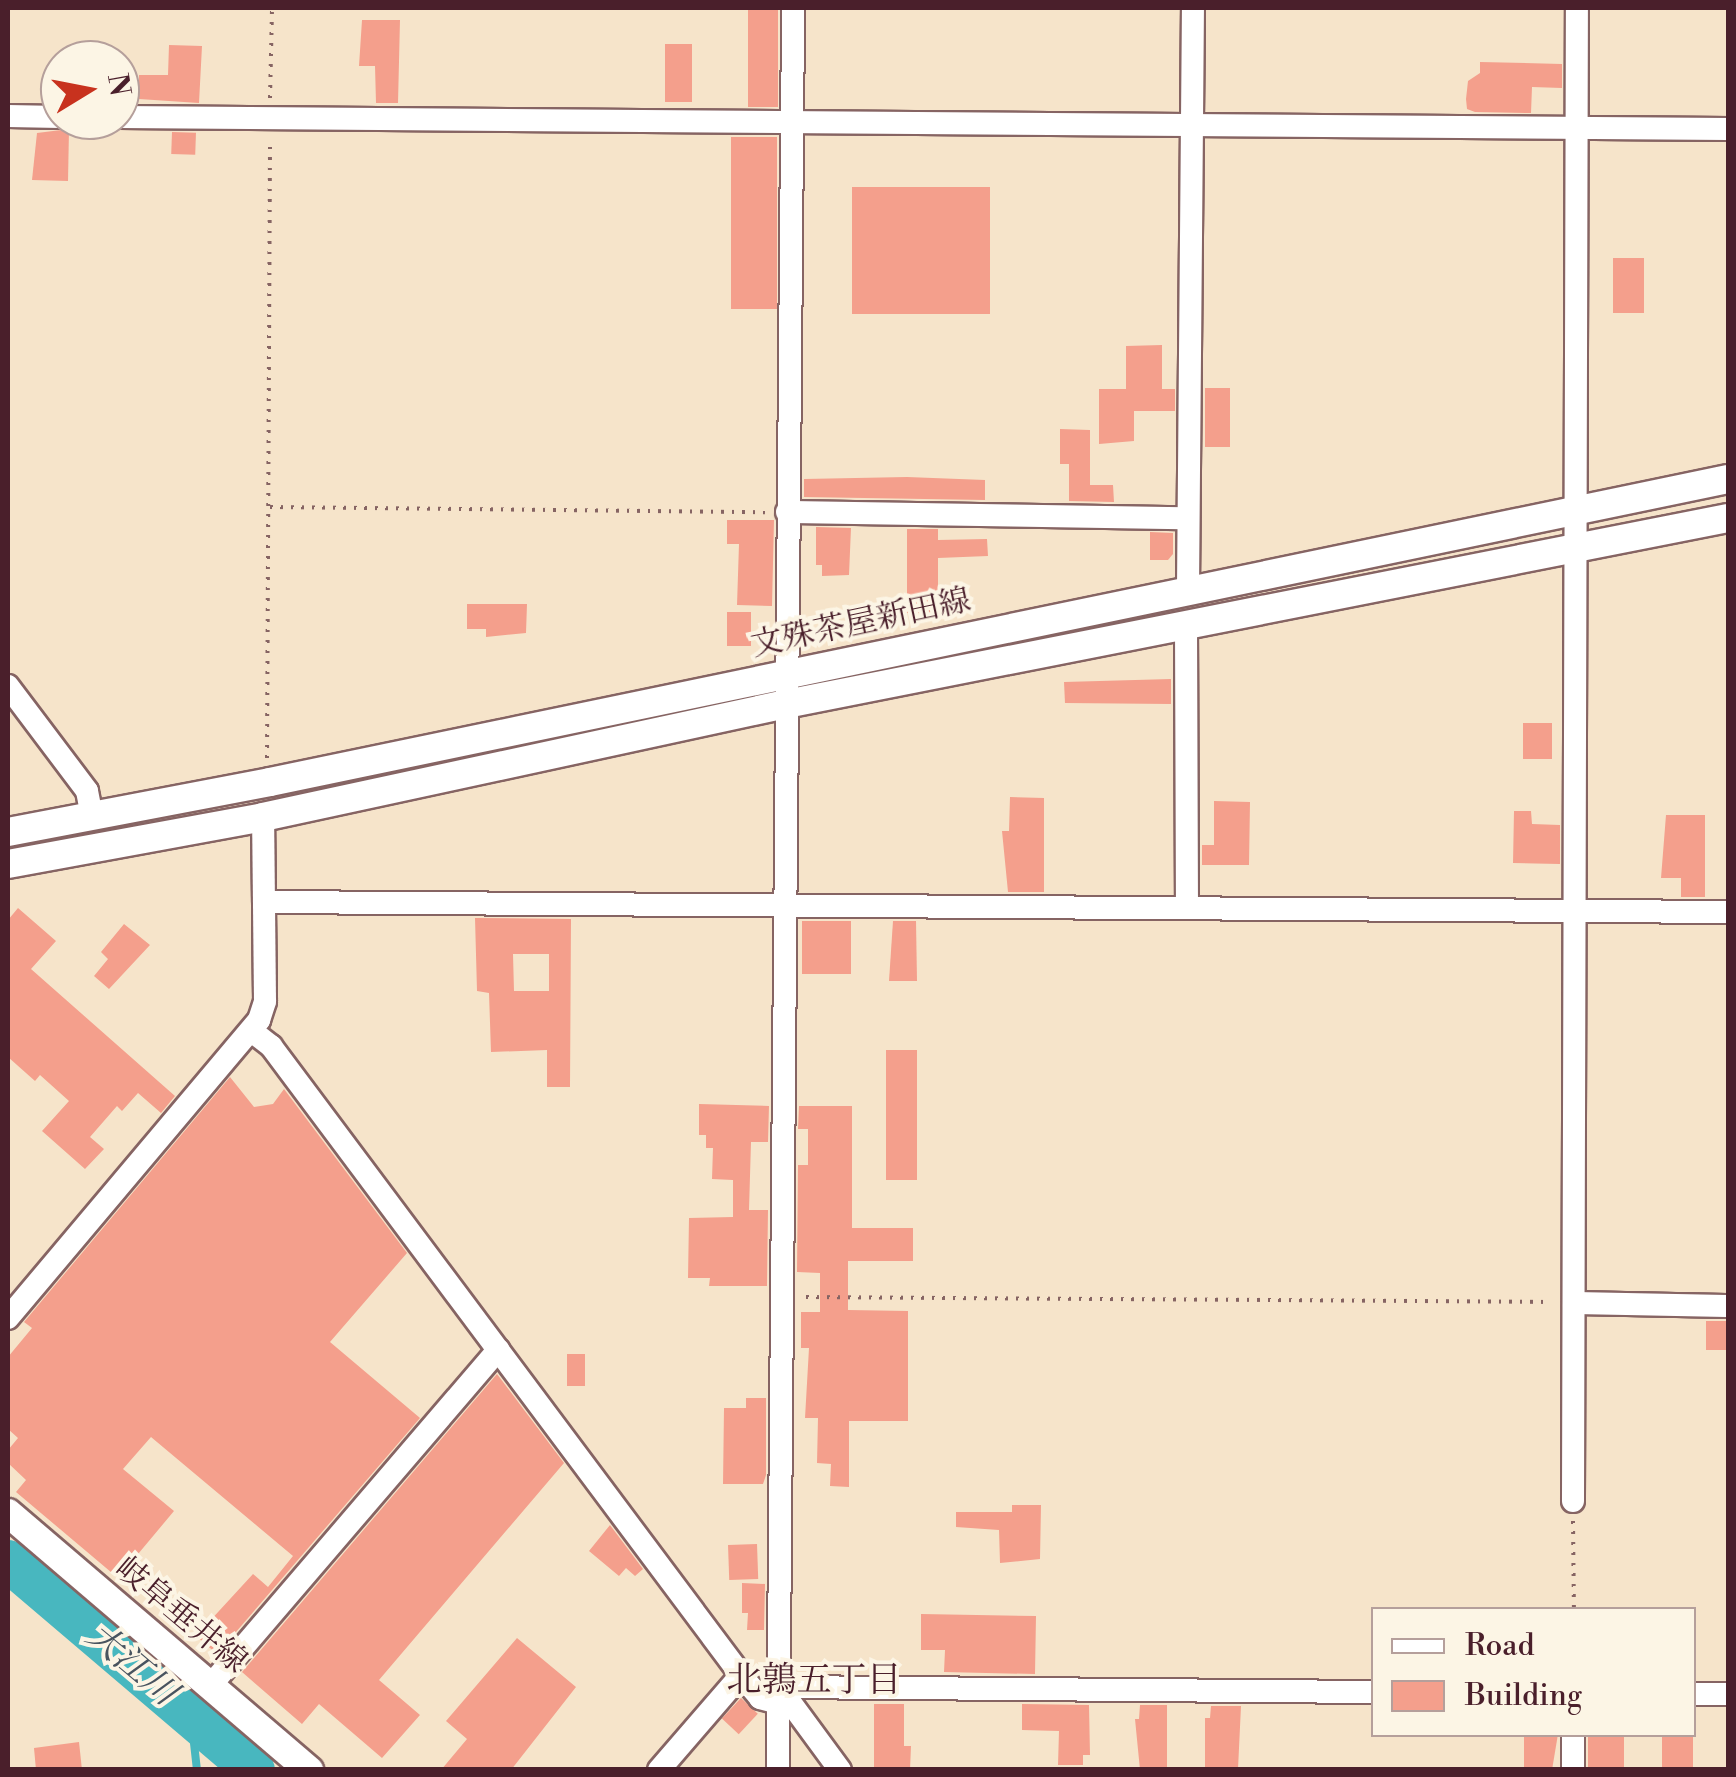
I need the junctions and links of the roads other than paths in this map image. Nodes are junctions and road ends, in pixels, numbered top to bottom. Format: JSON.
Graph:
{"nodes":[{"id":1,"x":792,"y":8,"type":"edge"},
{"id":2,"x":1193,"y":8,"type":"edge"},
{"id":3,"x":1577,"y":8,"type":"edge"},
{"id":4,"x":8,"y":116,"type":"edge"},
{"id":5,"x":40,"y":116,"type":"edge"},
{"id":6,"x":140,"y":117,"type":"edge"},
{"id":7,"x":792,"y":121,"type":"junction"},
{"id":8,"x":1193,"y":123,"type":"junction"},
{"id":9,"x":1580,"y":129,"type":"junction"},
{"id":10,"x":1728,"y":129,"type":"edge"},
{"id":11,"x":1728,"y":480,"type":"edge"},
{"id":12,"x":787,"y":512,"type":"junction"},
{"id":13,"x":1574,"y":513,"type":"junction"},
{"id":14,"x":1188,"y":518,"type":"junction"},
{"id":15,"x":1728,"y":518,"type":"edge"},
{"id":16,"x":1577,"y":550,"type":"junction"},
{"id":17,"x":1188,"y":588,"type":"junction"},
{"id":18,"x":1186,"y":626,"type":"junction"},
{"id":19,"x":787,"y":676,"type":"junction"},
{"id":20,"x":8,"y":686,"type":"edge"},
{"id":21,"x":786,"y":704,"type":"junction"},
{"id":22,"x":92,"y":816,"type":"junction"},
{"id":23,"x":263,"y":817,"type":"junction"},
{"id":24,"x":8,"y":832,"type":"edge"},
{"id":25,"x":8,"y":864,"type":"edge"},
{"id":26,"x":265,"y":902,"type":"junction"},
{"id":27,"x":786,"y":902,"type":"junction"},
{"id":28,"x":1187,"y":907,"type":"junction"},
{"id":29,"x":1576,"y":911,"type":"junction"},
{"id":30,"x":1728,"y":912,"type":"edge"},
{"id":31,"x":259,"y":1018,"type":"junction"},
{"id":32,"x":1574,"y":1303,"type":"junction"},
{"id":33,"x":1728,"y":1306,"type":"edge"},
{"id":34,"x":8,"y":1318,"type":"edge"},
{"id":35,"x":498,"y":1350,"type":"junction"},
{"id":36,"x":1573,"y":1502,"type":"road end"},
{"id":37,"x":8,"y":1513,"type":"edge"},
{"id":38,"x":741,"y":1675,"type":"junction"},
{"id":39,"x":210,"y":1686,"type":"junction"},
{"id":40,"x":1371,"y":1692,"type":"edge"},
{"id":41,"x":1696,"y":1694,"type":"edge"},
{"id":42,"x":1728,"y":1694,"type":"edge"},
{"id":43,"x":778,"y":1695,"type":"junction"},
{"id":44,"x":1574,"y":1737,"type":"edge"},
{"id":45,"x":309,"y":1770,"type":"edge"},
{"id":46,"x":659,"y":1770,"type":"edge"},
{"id":47,"x":778,"y":1770,"type":"edge"},
{"id":48,"x":840,"y":1770,"type":"edge"},
{"id":49,"x":1573,"y":1770,"type":"edge"}],
"edges":[{"from":1,"to":7,"type":"street"},
{"from":2,"to":8,"type":"street"},
{"from":3,"to":9,"type":"street"},
{"from":4,"to":5,"type":"street"},
{"from":6,"to":7,"type":"street"},
{"from":7,"to":8,"type":"street"},
{"from":7,"to":12,"type":"street"},
{"from":8,"to":9,"type":"street"},
{"from":8,"to":14,"type":"street"},
{"from":9,"to":10,"type":"street"},
{"from":9,"to":13,"type":"street"},
{"from":11,"to":13,"type":"main road","name":"文殊茶屋新田線"},
{"from":12,"to":14,"type":"street"},
{"from":12,"to":19,"type":"street"},
{"from":13,"to":16,"type":"street"},
{"from":13,"to":17,"type":"main road","name":"文殊茶屋新田線"},
{"from":14,"to":17,"type":"street"},
{"from":15,"to":16,"type":"main road","name":"文殊茶屋新田線"},
{"from":16,"to":18,"type":"main road","name":"文殊茶屋新田線"},
{"from":16,"to":29,"type":"street"},
{"from":17,"to":19,"type":"main road","name":"文殊茶屋新田線"},
{"from":18,"to":21,"type":"main road","name":"文殊茶屋新田線"},
{"from":18,"to":28,"type":"street"},
{"from":19,"to":21,"type":"street"},
{"from":19,"to":22,"type":"main road","name":"文殊茶屋新田線"},
{"from":20,"to":22,"type":"street"},
{"from":21,"to":23,"type":"main road","name":"文殊茶屋新田線"},
{"from":21,"to":27,"type":"street"},
{"from":22,"to":24,"type":"main road","name":"文殊茶屋新田線"},
{"from":23,"to":25,"type":"main road","name":"文殊茶屋新田線"},
{"from":23,"to":26,"type":"street"},
{"from":26,"to":27,"type":"street"},
{"from":26,"to":31,"type":"street"},
{"from":27,"to":28,"type":"street"},
{"from":27,"to":43,"type":"street"},
{"from":28,"to":29,"type":"street"},
{"from":29,"to":30,"type":"street"},
{"from":29,"to":32,"type":"street"},
{"from":31,"to":34,"type":"street"},
{"from":31,"to":35,"type":"street"},
{"from":32,"to":33,"type":"street"},
{"from":32,"to":36,"type":"street"},
{"from":35,"to":38,"type":"street"},
{"from":35,"to":39,"type":"street"},
{"from":37,"to":39,"type":"main road","name":"岐阜垂井線"},
{"from":38,"to":43,"type":"street"},
{"from":38,"to":46,"type":"street"},
{"from":39,"to":45,"type":"main road","name":"岐阜垂井線"},
{"from":40,"to":43,"type":"street"},
{"from":41,"to":42,"type":"street"},
{"from":43,"to":47,"type":"street"},
{"from":43,"to":48,"type":"street"},
{"from":44,"to":49,"type":"street"}]}
